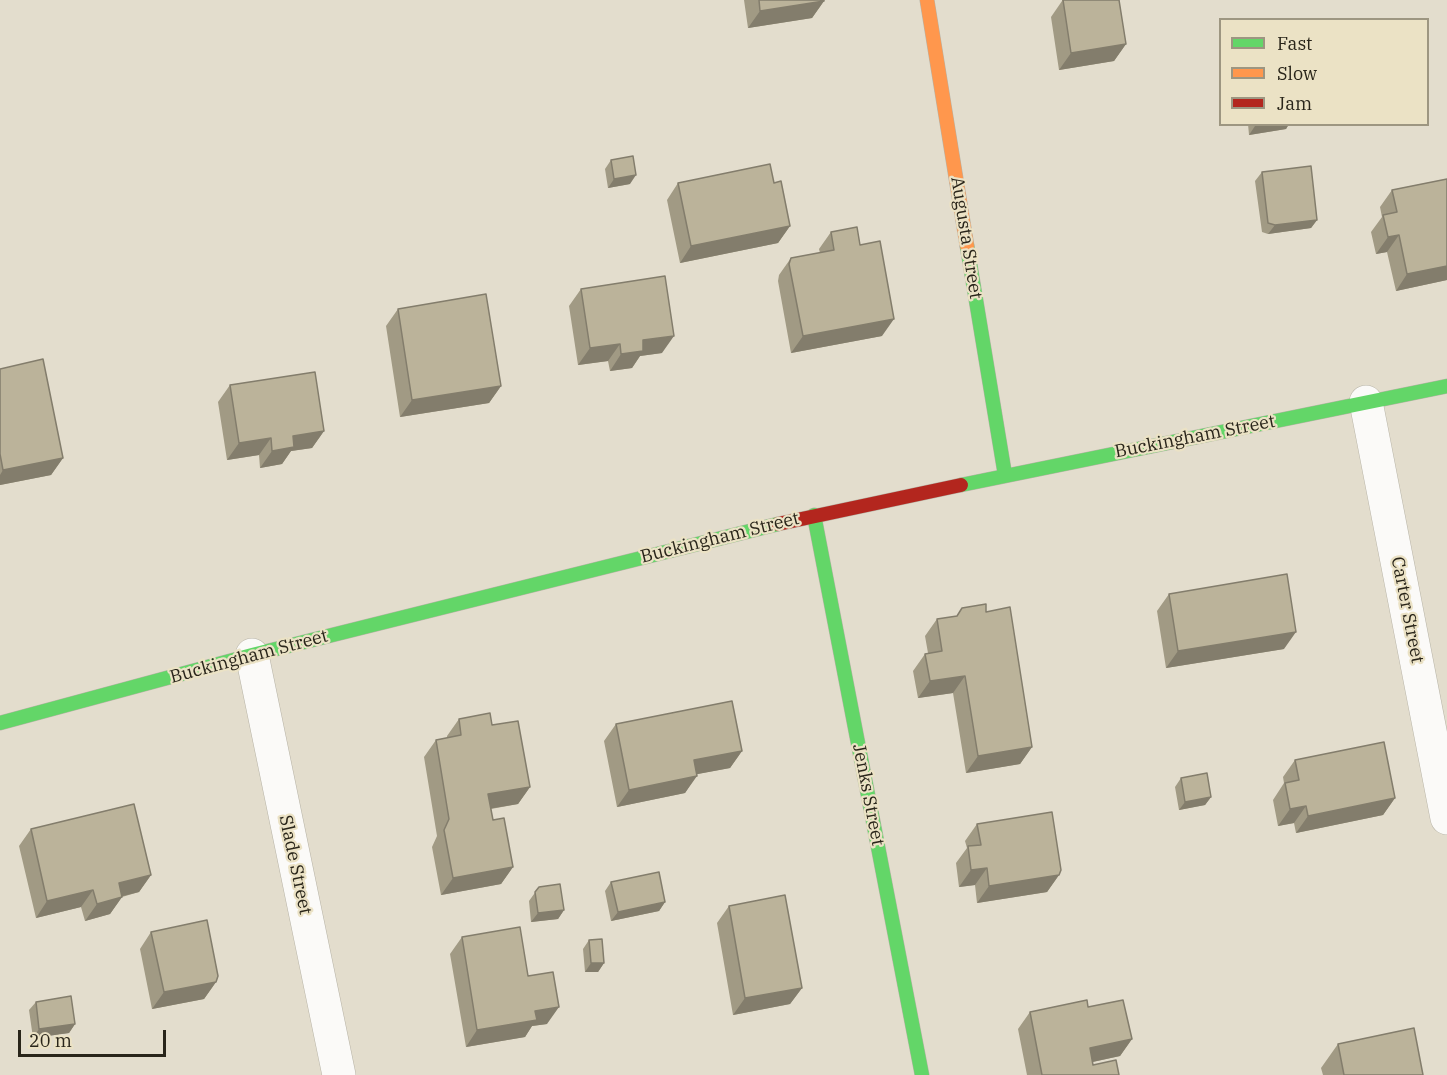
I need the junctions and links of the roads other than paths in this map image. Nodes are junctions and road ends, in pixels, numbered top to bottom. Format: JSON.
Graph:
{"nodes":[{"id":1,"x":927,"y":0,"type":"edge"},
{"id":2,"x":1447,"y":386,"type":"edge"},
{"id":3,"x":1366,"y":402,"type":"junction"},
{"id":4,"x":1005,"y":476,"type":"junction"},
{"id":5,"x":814,"y":515,"type":"junction"},
{"id":6,"x":252,"y":656,"type":"junction"},
{"id":7,"x":0,"y":723,"type":"edge"},
{"id":8,"x":1447,"y":819,"type":"edge"},
{"id":9,"x":339,"y":1075,"type":"edge"},
{"id":10,"x":922,"y":1075,"type":"edge"}],
"edges":[{"from":1,"to":4,"type":"main road","name":"Augusta Street"},
{"from":2,"to":3,"type":"main road","name":"Buckingham Street"},
{"from":3,"to":4,"type":"main road","name":"Buckingham Street"},
{"from":3,"to":8,"type":"street","name":"Carter Street"},
{"from":4,"to":5,"type":"main road","name":"Buckingham Street"},
{"from":5,"to":6,"type":"main road","name":"Buckingham Street"},
{"from":5,"to":10,"type":"main road","name":"Jenks Street"},
{"from":6,"to":7,"type":"main road","name":"Buckingham Street"},
{"from":6,"to":9,"type":"street","name":"Slade Street"}]}
